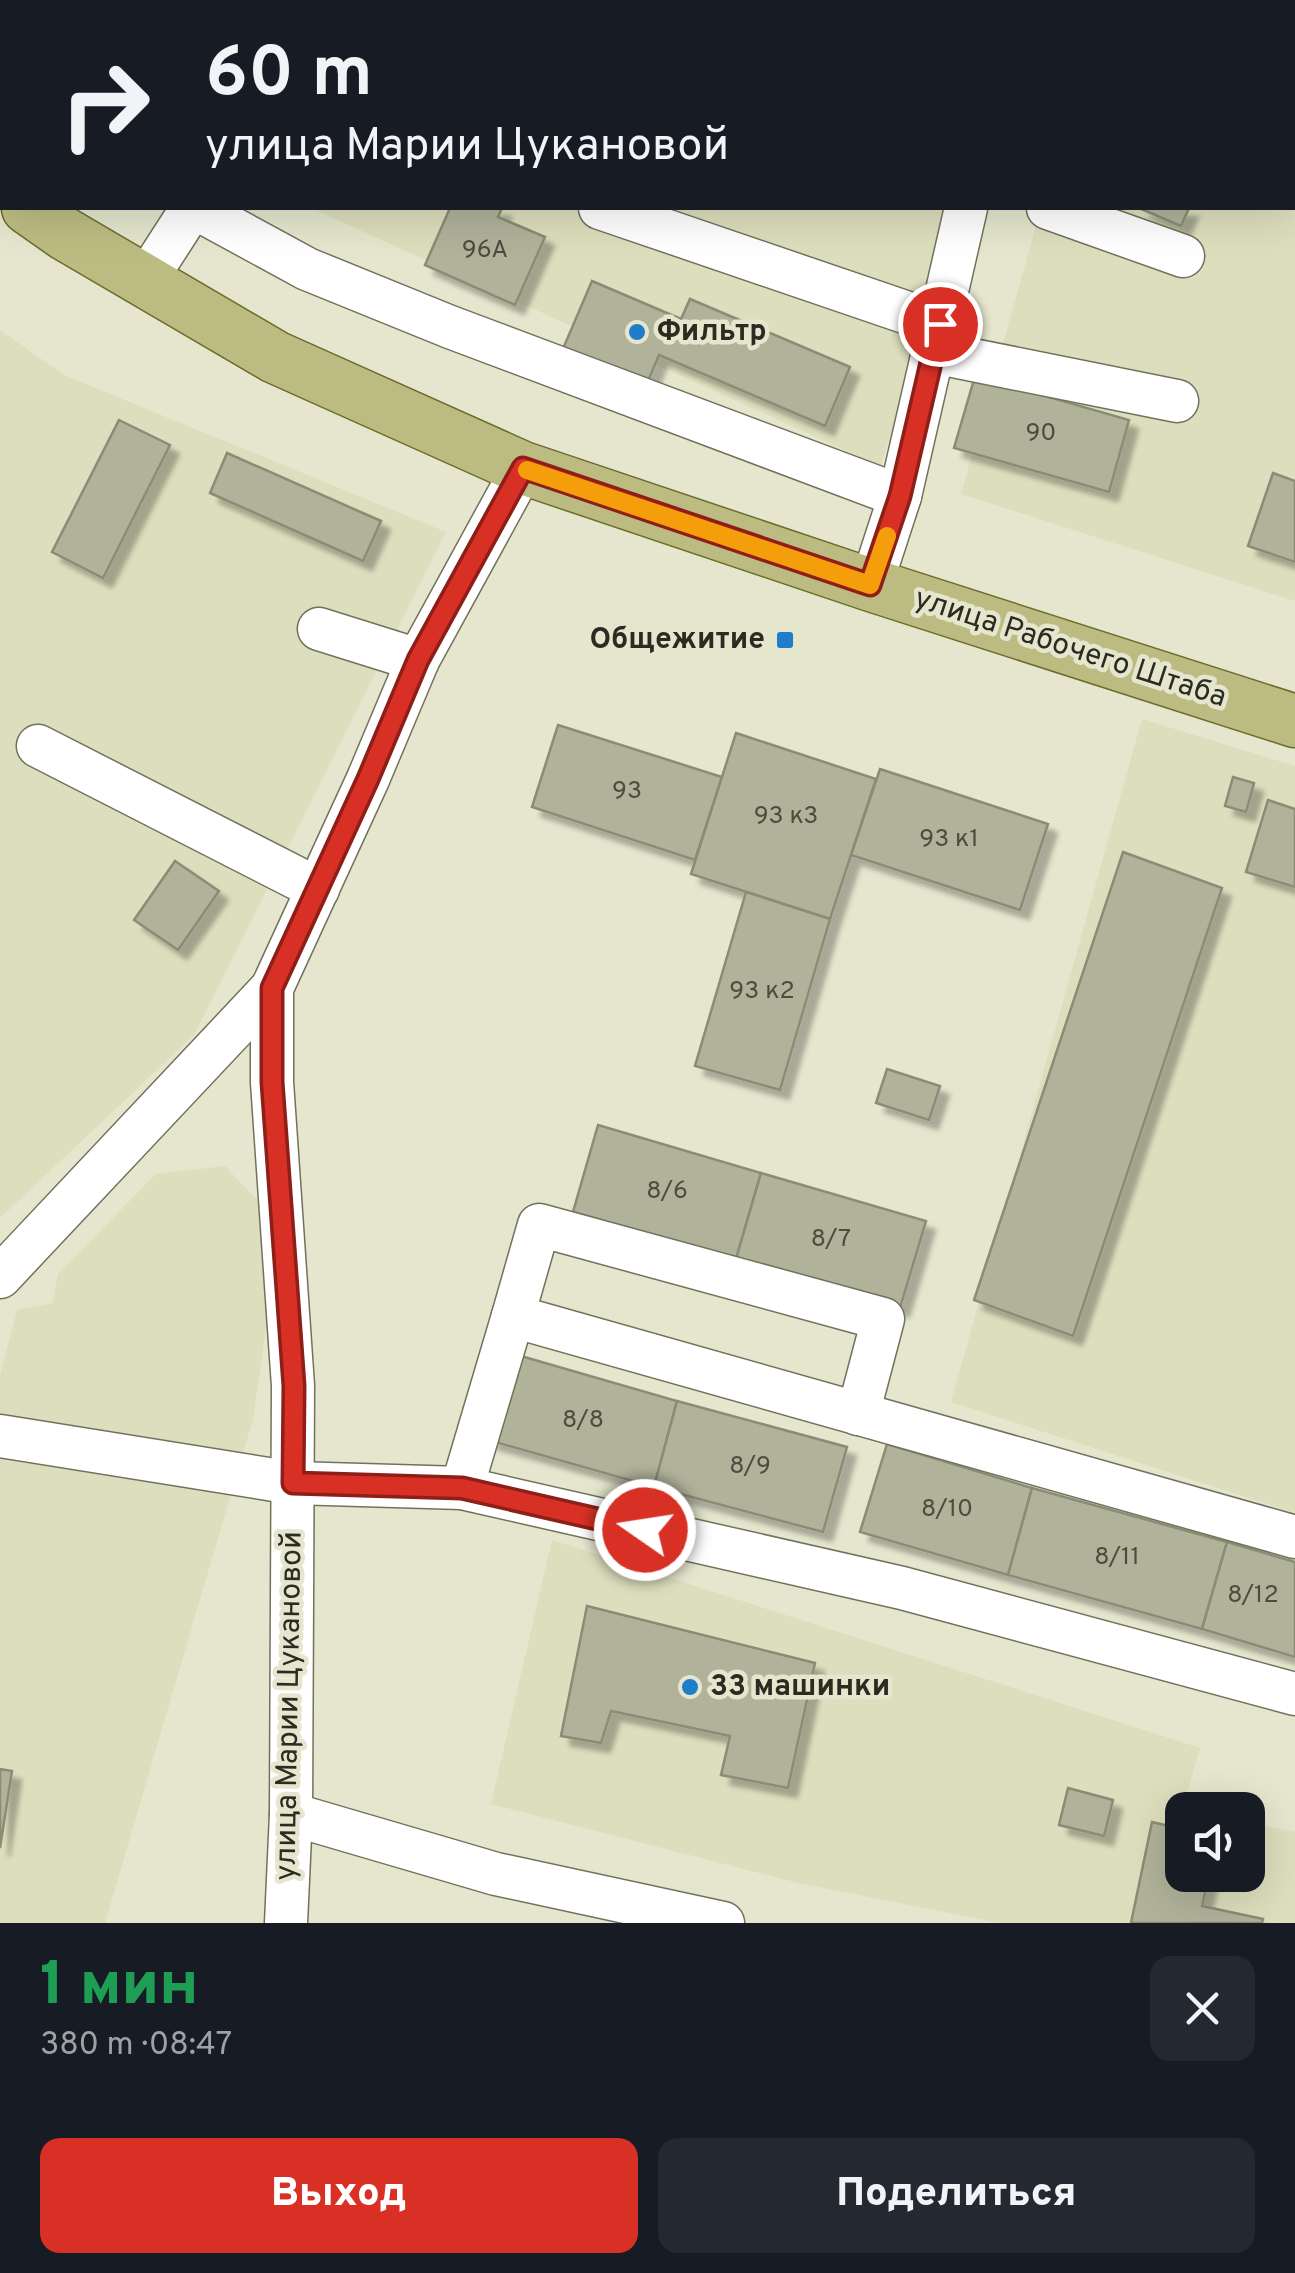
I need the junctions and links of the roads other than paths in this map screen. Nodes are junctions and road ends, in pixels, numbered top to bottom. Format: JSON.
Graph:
{"nodes":[{"id":1,"x":31,"y":210,"type":"edge"},
{"id":2,"x":192,"y":210,"type":"edge"},
{"id":3,"x":197,"y":210,"type":"edge"},
{"id":4,"x":605,"y":210,"type":"edge"},
{"id":5,"x":966,"y":210,"type":"edge"},
{"id":6,"x":1054,"y":210,"type":"edge"},
{"id":7,"x":1183,"y":256,"type":"dead end"},
{"id":8,"x":145,"y":281,"type":"junction"},
{"id":9,"x":936,"y":338,"type":"junction"},
{"id":10,"x":1176,"y":401,"type":"dead end"},
{"id":11,"x":523,"y":468,"type":"junction"},
{"id":12,"x":900,"y":496,"type":"junction"},
{"id":13,"x":870,"y":585,"type":"junction"},
{"id":14,"x":319,"y":629,"type":"dead end"},
{"id":15,"x":418,"y":660,"type":"junction"},
{"id":16,"x":1295,"y":721,"type":"edge"},
{"id":17,"x":38,"y":746,"type":"dead end"},
{"id":18,"x":318,"y":889,"type":"junction"},
{"id":19,"x":272,"y":988,"type":"junction"},
{"id":20,"x":0,"y":1277,"type":"edge"},
{"id":21,"x":514,"y":1316,"type":"junction"},
{"id":22,"x":858,"y":1414,"type":"junction"},
{"id":23,"x":0,"y":1436,"type":"edge"},
{"id":24,"x":293,"y":1483,"type":"junction"},
{"id":25,"x":462,"y":1488,"type":"junction"},
{"id":26,"x":1295,"y":1537,"type":"edge"},
{"id":27,"x":1295,"y":1694,"type":"edge"},
{"id":28,"x":291,"y":1814,"type":"junction"},
{"id":29,"x":286,"y":1923,"type":"edge"},
{"id":30,"x":723,"y":1923,"type":"edge"}],
"edges":[{"from":1,"to":8,"type":"main road","name":"улица Рабочего Штаба"},
{"from":2,"to":8,"type":"street"},
{"from":3,"to":12,"type":"street"},
{"from":4,"to":9,"type":"street"},
{"from":5,"to":9,"type":"street"},
{"from":6,"to":7,"type":"street"},
{"from":8,"to":11,"type":"main road","name":"улица Рабочего Штаба"},
{"from":9,"to":10,"type":"street"},
{"from":9,"to":12,"type":"street"},
{"from":11,"to":13,"type":"main road","name":"улица Рабочего Штаба"},
{"from":11,"to":15,"type":"street","name":"улица Марии Цукановой"},
{"from":12,"to":13,"type":"street"},
{"from":13,"to":16,"type":"main road","name":"улица Рабочего Штаба"},
{"from":14,"to":15,"type":"street"},
{"from":15,"to":18,"type":"street","name":"улица Марии Цукановой"},
{"from":17,"to":18,"type":"street"},
{"from":18,"to":19,"type":"street","name":"улица Марии Цукановой"},
{"from":19,"to":20,"type":"street"},
{"from":19,"to":24,"type":"street","name":"улица Марии Цукановой"},
{"from":21,"to":22,"type":"street"},
{"from":21,"to":22,"type":"street"},
{"from":21,"to":25,"type":"street"},
{"from":22,"to":26,"type":"street"},
{"from":23,"to":24,"type":"street"},
{"from":24,"to":25,"type":"street"},
{"from":24,"to":28,"type":"street","name":"улица Марии Цукановой"},
{"from":25,"to":27,"type":"street"},
{"from":28,"to":29,"type":"street","name":"улица Марии Цукановой"},
{"from":28,"to":30,"type":"street"}]}
